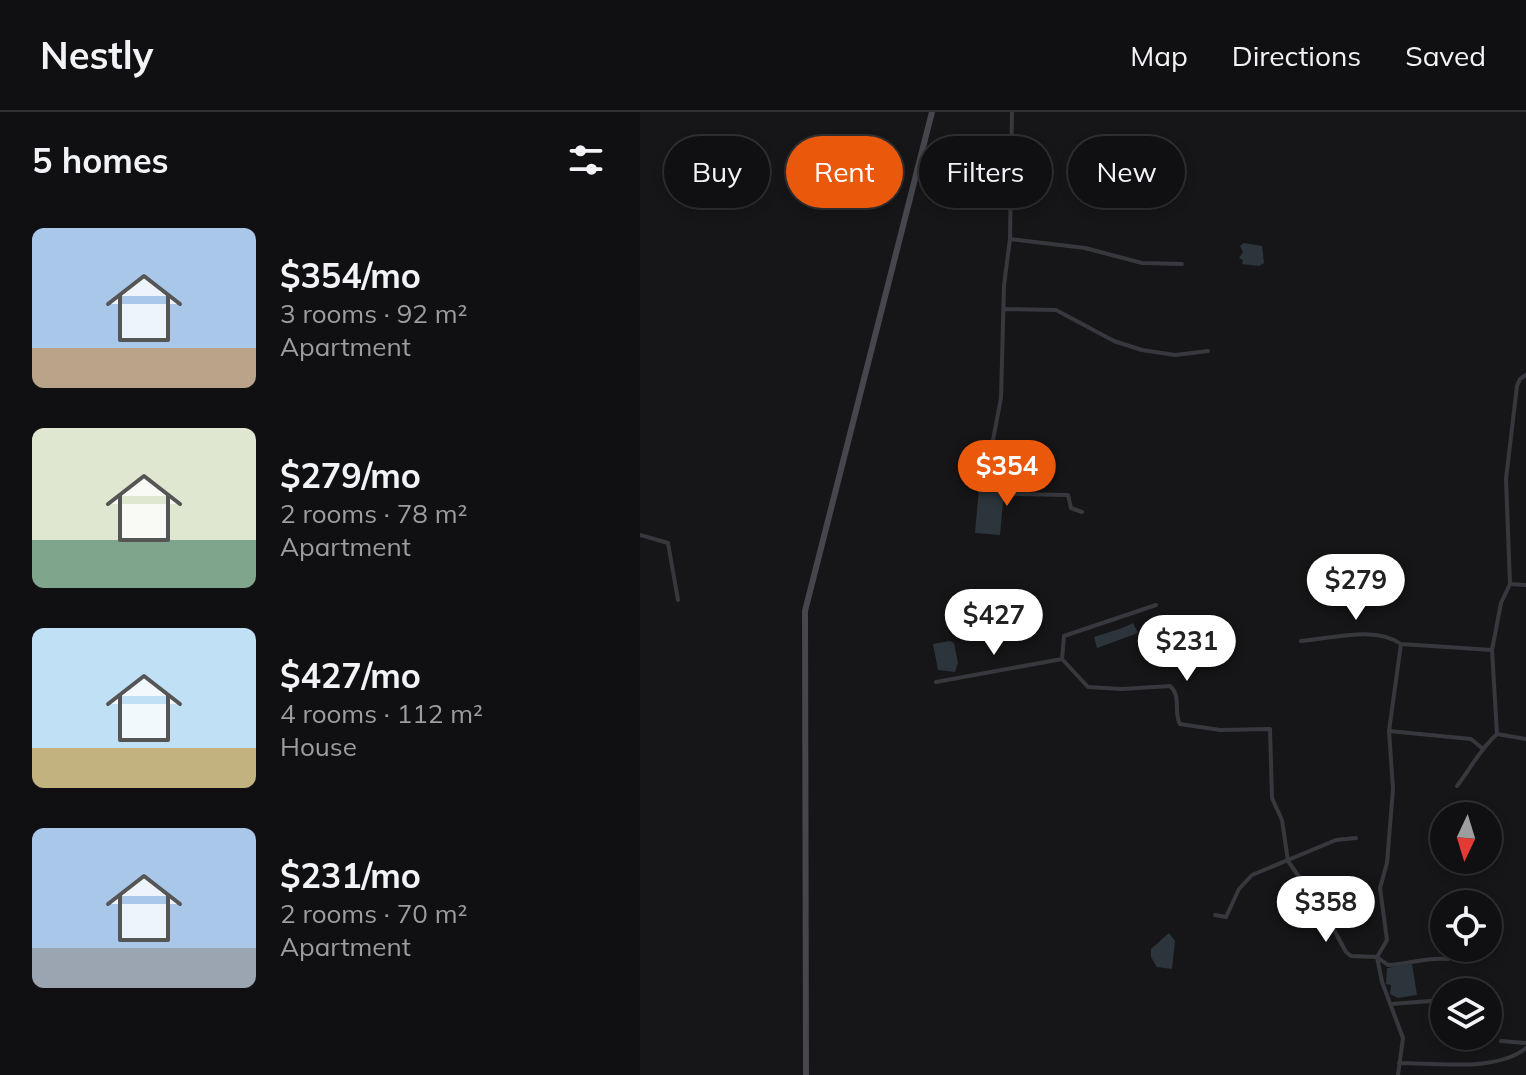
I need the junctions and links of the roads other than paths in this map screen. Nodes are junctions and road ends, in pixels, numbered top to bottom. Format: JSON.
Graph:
{"nodes":[{"id":1,"x":932,"y":112,"type":"edge"},
{"id":2,"x":1012,"y":112,"type":"edge"},
{"id":3,"x":1010,"y":239,"type":"junction"},
{"id":4,"x":1182,"y":264,"type":"dead end"},
{"id":5,"x":1005,"y":309,"type":"junction"},
{"id":6,"x":1208,"y":351,"type":"dead end"},
{"id":7,"x":1526,"y":375,"type":"edge"},
{"id":8,"x":979,"y":454,"type":"junction"},
{"id":9,"x":962,"y":463,"type":"dead end"},
{"id":10,"x":1082,"y":512,"type":"dead end"},
{"id":11,"x":640,"y":535,"type":"edge"},
{"id":12,"x":1510,"y":584,"type":"junction"},
{"id":13,"x":1526,"y":585,"type":"edge"},
{"id":14,"x":678,"y":600,"type":"dead end"},
{"id":15,"x":1156,"y":605,"type":"dead end"},
{"id":16,"x":1301,"y":641,"type":"dead end"},
{"id":17,"x":1401,"y":644,"type":"junction"},
{"id":18,"x":1492,"y":650,"type":"junction"},
{"id":19,"x":1062,"y":659,"type":"junction"},
{"id":20,"x":936,"y":682,"type":"dead end"},
{"id":21,"x":1389,"y":731,"type":"junction"},
{"id":22,"x":1497,"y":734,"type":"junction"},
{"id":23,"x":1526,"y":739,"type":"edge"},
{"id":24,"x":1482,"y":748,"type":"junction"},
{"id":25,"x":1457,"y":786,"type":"dead end"},
{"id":26,"x":1356,"y":838,"type":"dead end"},
{"id":27,"x":1288,"y":861,"type":"junction"},
{"id":28,"x":1215,"y":915,"type":"dead end"},
{"id":29,"x":1377,"y":957,"type":"junction"},
{"id":30,"x":1430,"y":958,"type":"edge"},
{"id":31,"x":1430,"y":1001,"type":"edge"},
{"id":32,"x":1391,"y":1004,"type":"junction"},
{"id":33,"x":1502,"y":1041,"type":"edge"},
{"id":34,"x":1526,"y":1046,"type":"edge"},
{"id":35,"x":1399,"y":1063,"type":"junction"},
{"id":36,"x":806,"y":1075,"type":"edge"},
{"id":37,"x":1398,"y":1075,"type":"edge"}],
"edges":[{"from":1,"to":36,"type":"main road"},
{"from":2,"to":3,"type":"street"},
{"from":3,"to":4,"type":"street"},
{"from":3,"to":5,"type":"street"},
{"from":5,"to":6,"type":"street"},
{"from":5,"to":8,"type":"street"},
{"from":7,"to":12,"type":"street"},
{"from":8,"to":9,"type":"street"},
{"from":8,"to":10,"type":"street"},
{"from":11,"to":14,"type":"street"},
{"from":12,"to":13,"type":"street"},
{"from":12,"to":18,"type":"street"},
{"from":15,"to":19,"type":"street"},
{"from":16,"to":17,"type":"street"},
{"from":17,"to":18,"type":"street"},
{"from":17,"to":21,"type":"street"},
{"from":18,"to":22,"type":"street"},
{"from":19,"to":20,"type":"street"},
{"from":19,"to":27,"type":"street"},
{"from":21,"to":24,"type":"street"},
{"from":21,"to":29,"type":"street"},
{"from":22,"to":23,"type":"street"},
{"from":22,"to":24,"type":"street"},
{"from":24,"to":25,"type":"street"},
{"from":26,"to":27,"type":"street"},
{"from":27,"to":28,"type":"street"},
{"from":27,"to":29,"type":"street"},
{"from":29,"to":30,"type":"street"},
{"from":29,"to":32,"type":"street"},
{"from":31,"to":32,"type":"street"},
{"from":32,"to":35,"type":"street"},
{"from":33,"to":34,"type":"street"},
{"from":34,"to":35,"type":"street"},
{"from":35,"to":37,"type":"street"}]}
